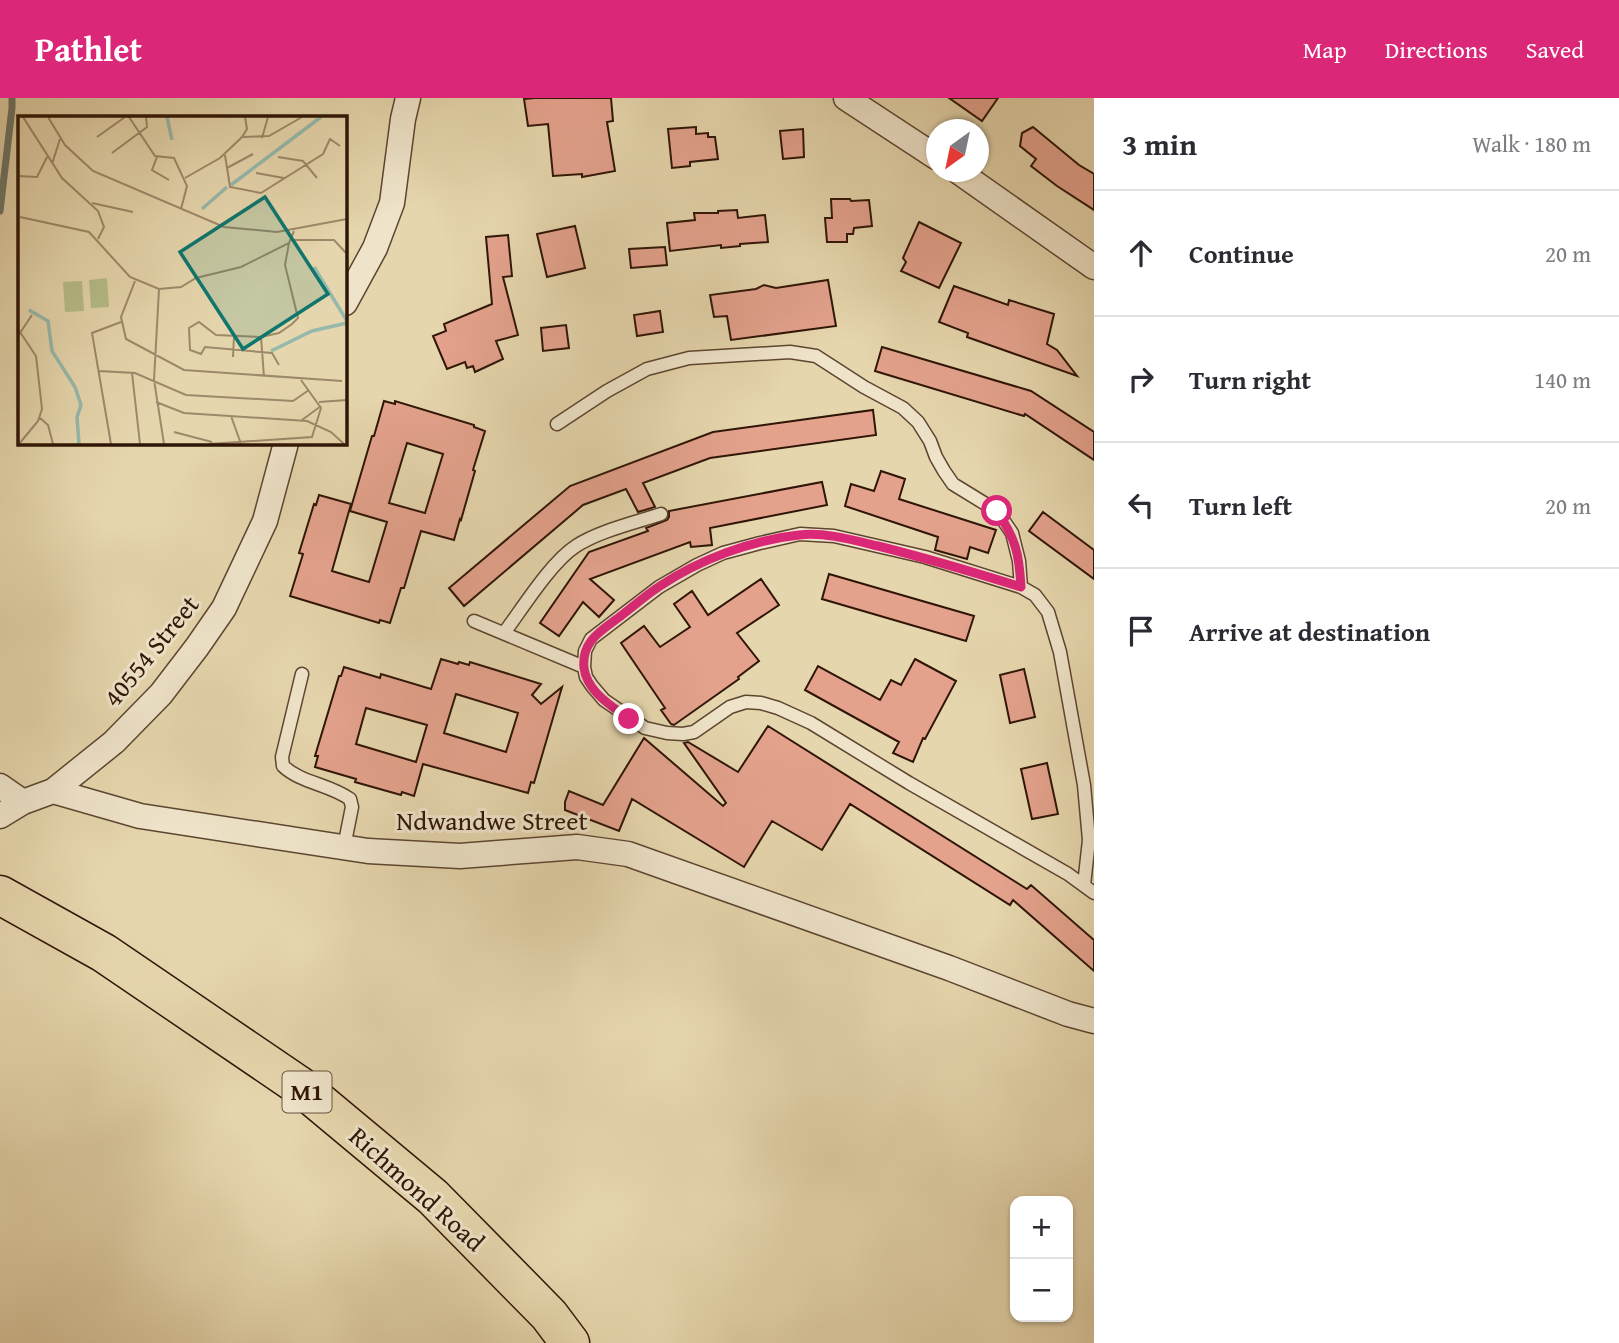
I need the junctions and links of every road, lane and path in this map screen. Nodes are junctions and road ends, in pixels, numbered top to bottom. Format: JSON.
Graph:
{"nodes":[{"id":1,"x":408,"y":98,"type":"edge"},
{"id":2,"x":855,"y":100,"type":"edge"},
{"id":3,"x":926,"y":150,"type":"edge"},
{"id":4,"x":972,"y":182,"type":"edge"},
{"id":5,"x":1094,"y":267,"type":"edge"},
{"id":6,"x":346,"y":301,"type":"edge"},
{"id":7,"x":557,"y":424,"type":"dead end"},
{"id":8,"x":286,"y":444,"type":"edge"},
{"id":9,"x":661,"y":514,"type":"dead end"},
{"id":10,"x":1021,"y":587,"type":"junction"},
{"id":11,"x":474,"y":621,"type":"dead end"},
{"id":12,"x":503,"y":633,"type":"junction"},
{"id":13,"x":584,"y":667,"type":"junction"},
{"id":14,"x":302,"y":674,"type":"dead end"},
{"id":15,"x":0,"y":786,"type":"edge"},
{"id":16,"x":54,"y":791,"type":"junction"},
{"id":17,"x":23,"y":802,"type":"junction"},
{"id":18,"x":0,"y":817,"type":"edge"},
{"id":19,"x":344,"y":847,"type":"junction"},
{"id":20,"x":1089,"y":889,"type":"edge"},
{"id":21,"x":0,"y":895,"type":"edge"},
{"id":22,"x":1094,"y":1021,"type":"edge"},
{"id":23,"x":570,"y":1343,"type":"edge"}],
"edges":[{"from":1,"to":6,"type":"street"},
{"from":2,"to":3,"type":"street"},
{"from":4,"to":5,"type":"street"},
{"from":7,"to":10,"type":"lane"},
{"from":8,"to":16,"type":"street","name":"40554 Street"},
{"from":9,"to":12,"type":"lane"},
{"from":10,"to":13,"type":"lane"},
{"from":10,"to":20,"type":"lane"},
{"from":11,"to":12,"type":"lane"},
{"from":12,"to":13,"type":"lane"},
{"from":13,"to":20,"type":"lane"},
{"from":14,"to":19,"type":"lane"},
{"from":15,"to":17,"type":"street"},
{"from":16,"to":17,"type":"street"},
{"from":16,"to":19,"type":"street","name":"Ndwandwe Street"},
{"from":17,"to":18,"type":"street"},
{"from":19,"to":22,"type":"street","name":"Ndwandwe Street"},
{"from":21,"to":23,"type":"highway","name":"Richmond Road","number":"M1"}]}
